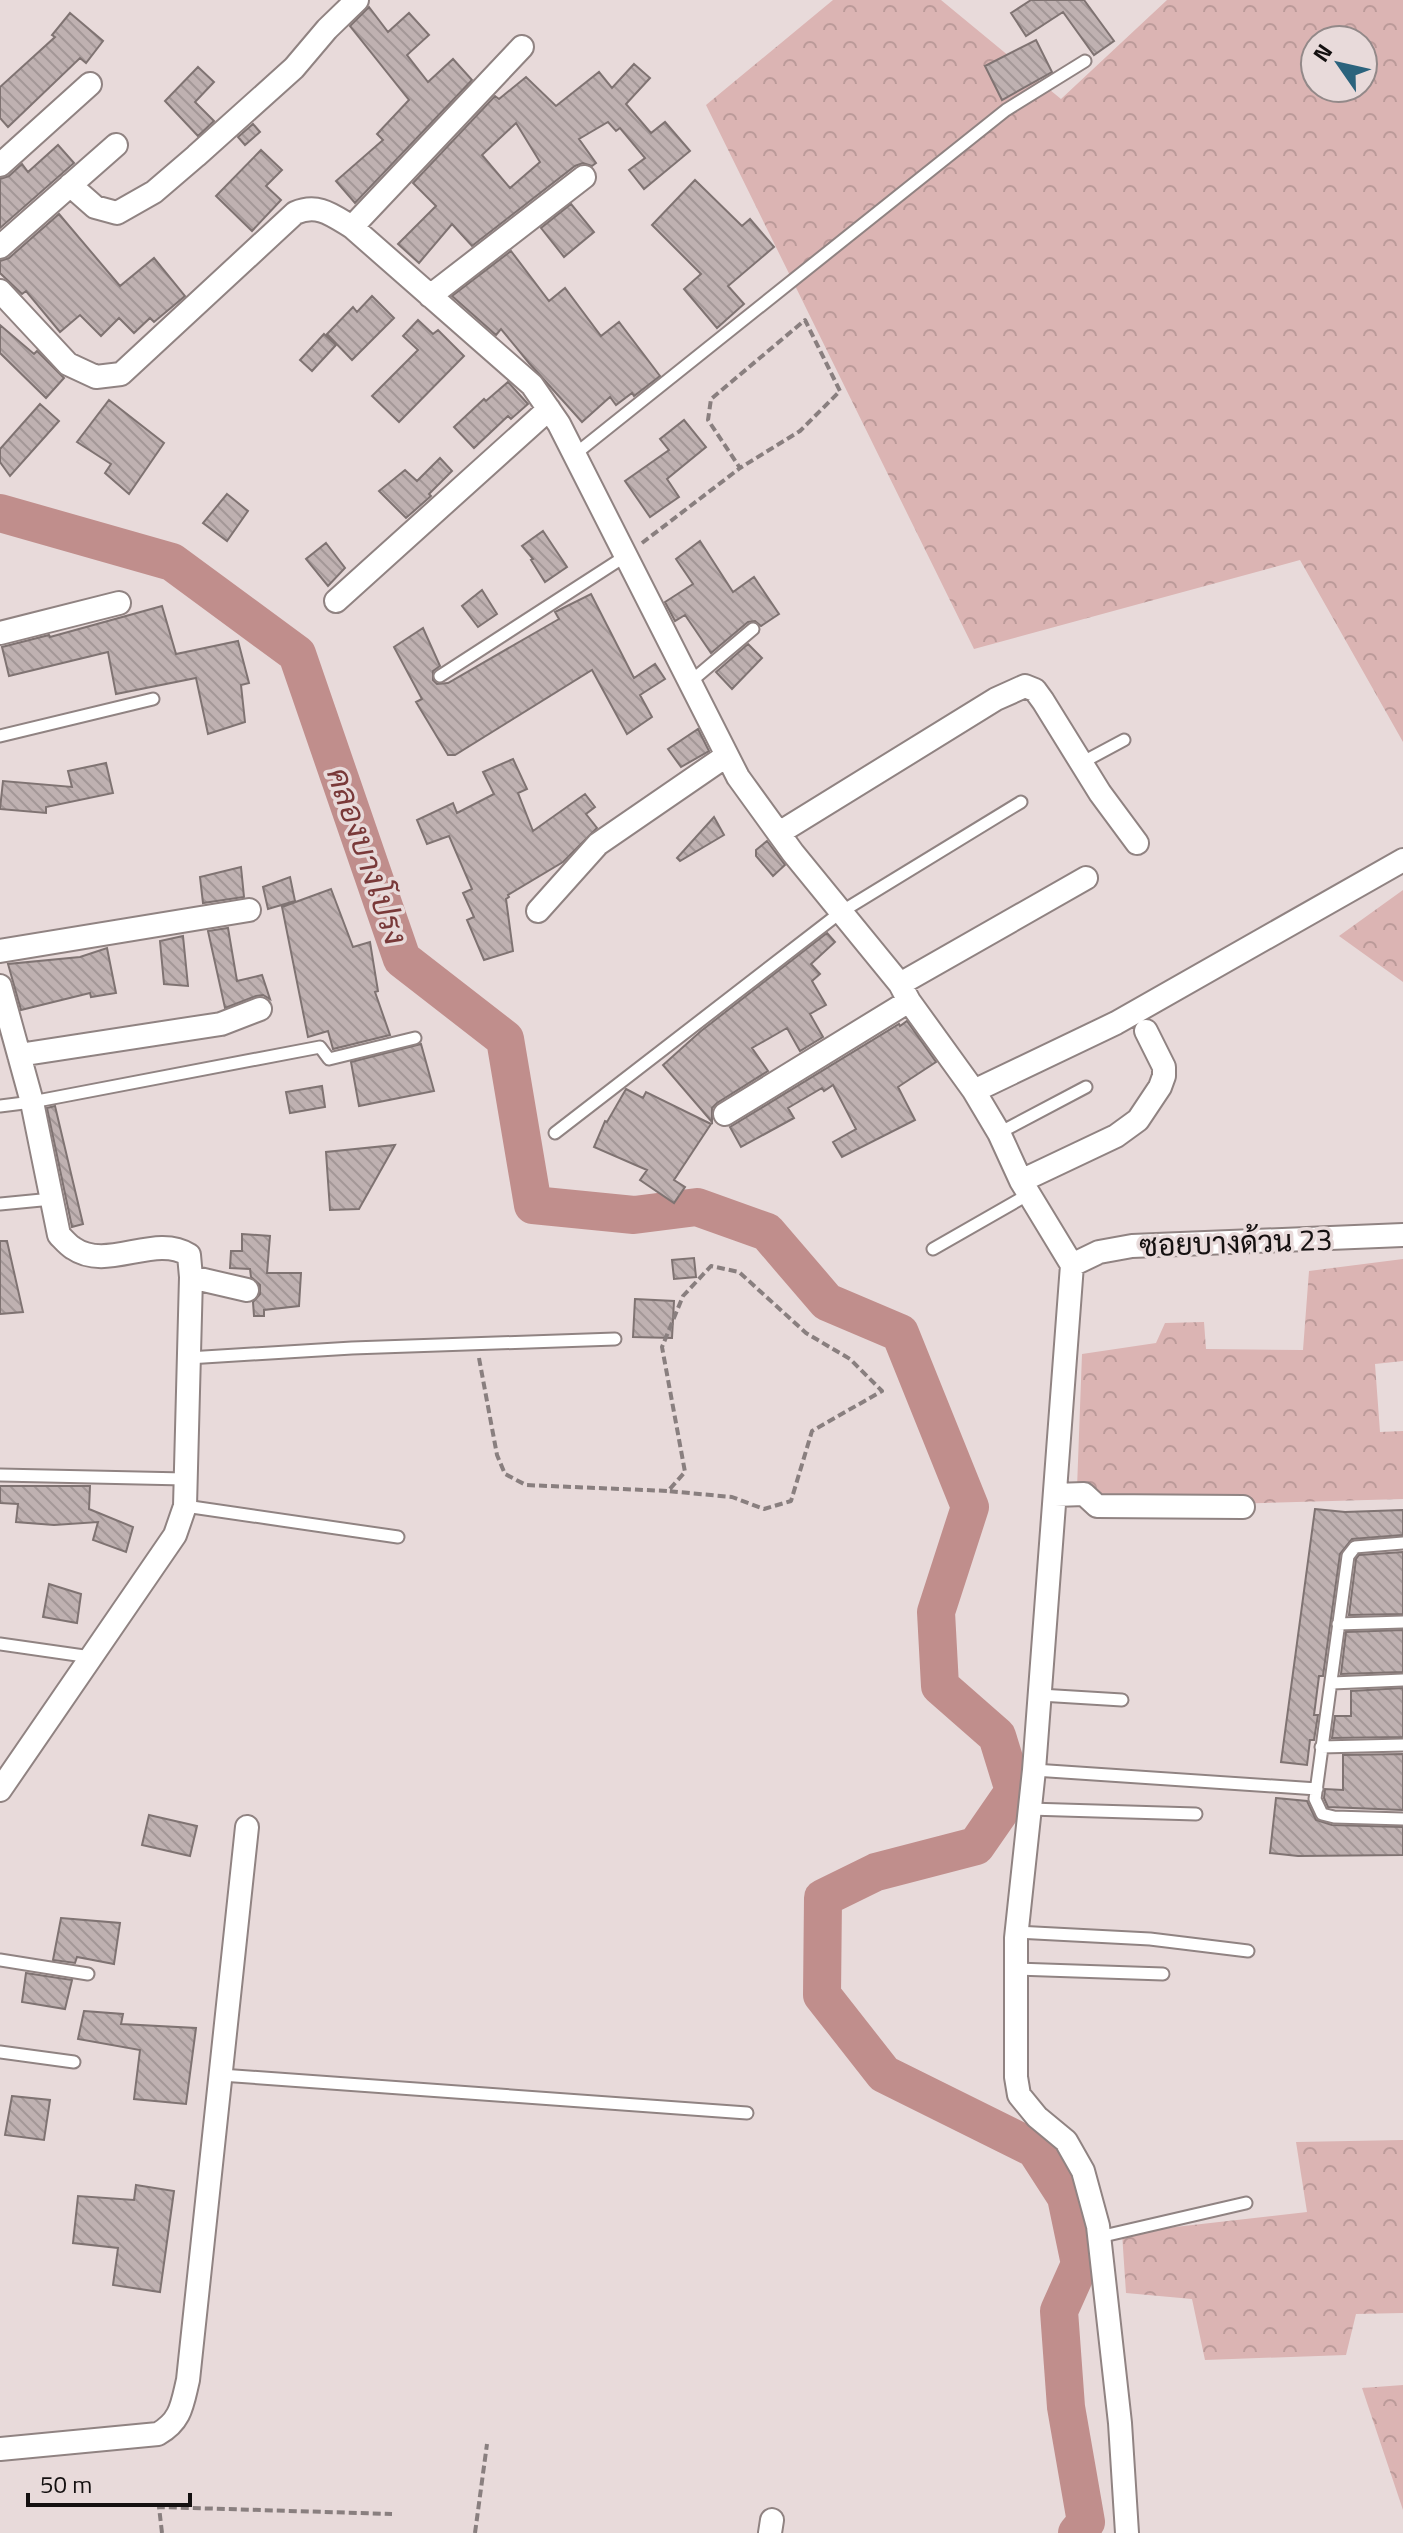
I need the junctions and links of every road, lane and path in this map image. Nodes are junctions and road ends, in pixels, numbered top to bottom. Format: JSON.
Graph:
{"nodes":[{"id":1,"x":357,"y":0,"type":"edge"},
{"id":2,"x":522,"y":47,"type":"dead end"},
{"id":3,"x":1085,"y":61,"type":"dead end"},
{"id":4,"x":90,"y":84,"type":"dead end"},
{"id":5,"x":116,"y":145,"type":"dead end"},
{"id":6,"x":0,"y":165,"type":"edge"},
{"id":7,"x":584,"y":177,"type":"dead end"},
{"id":8,"x":70,"y":185,"type":"junction"},
{"id":9,"x":352,"y":227,"type":"junction"},
{"id":10,"x":0,"y":247,"type":"edge"},
{"id":11,"x":0,"y":291,"type":"edge"},
{"id":12,"x":430,"y":296,"type":"junction"},
{"id":13,"x":549,"y":409,"type":"junction"},
{"id":14,"x":574,"y":455,"type":"junction"},
{"id":15,"x":740,"y":468,"type":"junction"},
{"id":16,"x":624,"y":557,"type":"junction"},
{"id":17,"x":336,"y":601,"type":"dead end"},
{"id":18,"x":119,"y":603,"type":"dead end"},
{"id":19,"x":753,"y":629,"type":"dead end"},
{"id":20,"x":0,"y":633,"type":"edge"},
{"id":21,"x":440,"y":676,"type":"dead end"},
{"id":22,"x":689,"y":683,"type":"junction"},
{"id":23,"x":153,"y":699,"type":"dead end"},
{"id":24,"x":0,"y":736,"type":"edge"},
{"id":25,"x":1124,"y":740,"type":"dead end"},
{"id":26,"x":726,"y":756,"type":"junction"},
{"id":27,"x":1081,"y":763,"type":"junction"},
{"id":28,"x":1021,"y":802,"type":"dead end"},
{"id":29,"x":779,"y":833,"type":"junction"},
{"id":30,"x":1137,"y":843,"type":"dead end"},
{"id":31,"x":1403,"y":860,"type":"edge"},
{"id":32,"x":1086,"y":878,"type":"dead end"},
{"id":33,"x":249,"y":910,"type":"dead end"},
{"id":34,"x":538,"y":911,"type":"dead end"},
{"id":35,"x":841,"y":912,"type":"junction"},
{"id":36,"x":0,"y":951,"type":"edge"},
{"id":37,"x":0,"y":986,"type":"edge"},
{"id":38,"x":905,"y":993,"type":"junction"},
{"id":39,"x":260,"y":1009,"type":"dead end"},
{"id":40,"x":3,"y":1012,"type":"edge"},
{"id":41,"x":1146,"y":1031,"type":"dead end"},
{"id":42,"x":415,"y":1038,"type":"dead end"},
{"id":43,"x":19,"y":1055,"type":"junction"},
{"id":44,"x":1086,"y":1087,"type":"dead end"},
{"id":45,"x":974,"y":1091,"type":"junction"},
{"id":46,"x":32,"y":1102,"type":"junction"},
{"id":47,"x":0,"y":1106,"type":"edge"},
{"id":48,"x":725,"y":1114,"type":"dead end"},
{"id":49,"x":555,"y":1133,"type":"dead end"},
{"id":50,"x":999,"y":1133,"type":"junction"},
{"id":51,"x":1025,"y":1187,"type":"junction"},
{"id":52,"x":52,"y":1199,"type":"junction"},
{"id":53,"x":0,"y":1204,"type":"edge"},
{"id":54,"x":1403,"y":1235,"type":"edge"},
{"id":55,"x":933,"y":1249,"type":"dead end"},
{"id":56,"x":1072,"y":1265,"type":"junction"},
{"id":57,"x":191,"y":1277,"type":"junction"},
{"id":58,"x":247,"y":1290,"type":"dead end"},
{"id":59,"x":615,"y":1339,"type":"dead end"},
{"id":60,"x":476,"y":1344,"type":"junction"},
{"id":61,"x":187,"y":1358,"type":"junction"},
{"id":62,"x":0,"y":1475,"type":"edge"},
{"id":63,"x":185,"y":1479,"type":"junction"},
{"id":64,"x":668,"y":1491,"type":"junction"},
{"id":65,"x":1055,"y":1495,"type":"junction"},
{"id":66,"x":185,"y":1506,"type":"junction"},
{"id":67,"x":1243,"y":1507,"type":"dead end"},
{"id":68,"x":398,"y":1537,"type":"dead end"},
{"id":69,"x":1403,"y":1543,"type":"edge"},
{"id":70,"x":1403,"y":1622,"type":"edge"},
{"id":71,"x":1338,"y":1624,"type":"junction"},
{"id":72,"x":0,"y":1644,"type":"edge"},
{"id":73,"x":91,"y":1657,"type":"junction"},
{"id":74,"x":1403,"y":1680,"type":"edge"},
{"id":75,"x":1332,"y":1683,"type":"junction"},
{"id":76,"x":1040,"y":1695,"type":"junction"},
{"id":77,"x":1122,"y":1700,"type":"dead end"},
{"id":78,"x":1403,"y":1745,"type":"edge"},
{"id":79,"x":1321,"y":1747,"type":"junction"},
{"id":80,"x":1034,"y":1770,"type":"junction"},
{"id":81,"x":1317,"y":1789,"type":"junction"},
{"id":82,"x":0,"y":1790,"type":"edge"},
{"id":83,"x":1029,"y":1809,"type":"junction"},
{"id":84,"x":1196,"y":1814,"type":"dead end"},
{"id":85,"x":1403,"y":1819,"type":"edge"},
{"id":86,"x":247,"y":1827,"type":"dead end"},
{"id":87,"x":1016,"y":1932,"type":"junction"},
{"id":88,"x":1248,"y":1951,"type":"dead end"},
{"id":89,"x":0,"y":1960,"type":"edge"},
{"id":90,"x":1016,"y":1969,"type":"junction"},
{"id":91,"x":88,"y":1974,"type":"dead end"},
{"id":92,"x":1163,"y":1974,"type":"dead end"},
{"id":93,"x":0,"y":2052,"type":"edge"},
{"id":94,"x":74,"y":2062,"type":"dead end"},
{"id":95,"x":221,"y":2075,"type":"junction"},
{"id":96,"x":747,"y":2113,"type":"dead end"},
{"id":97,"x":1246,"y":2203,"type":"dead end"},
{"id":98,"x":1099,"y":2237,"type":"junction"},
{"id":99,"x":487,"y":2444,"type":"dead end"},
{"id":100,"x":0,"y":2449,"type":"edge"},
{"id":101,"x":392,"y":2514,"type":"dead end"},
{"id":102,"x":162,"y":2533,"type":"edge"},
{"id":103,"x":475,"y":2533,"type":"edge"},
{"id":104,"x":1127,"y":2533,"type":"edge"}],
"edges":[{"from":1,"to":8,"type":"street"},
{"from":2,"to":9,"type":"street"},
{"from":3,"to":14,"type":"lane"},
{"from":4,"to":6,"type":"street"},
{"from":5,"to":8,"type":"street"},
{"from":7,"to":12,"type":"street"},
{"from":8,"to":10,"type":"street"},
{"from":9,"to":11,"type":"street"},
{"from":9,"to":12,"type":"street"},
{"from":12,"to":13,"type":"street"},
{"from":13,"to":14,"type":"street"},
{"from":13,"to":17,"type":"street"},
{"from":14,"to":16,"type":"street"},
{"from":15,"to":15,"type":"path"},
{"from":15,"to":16,"type":"path"},
{"from":16,"to":21,"type":"lane"},
{"from":16,"to":22,"type":"street"},
{"from":18,"to":20,"type":"street"},
{"from":19,"to":22,"type":"lane"},
{"from":22,"to":26,"type":"street"},
{"from":23,"to":24,"type":"lane"},
{"from":25,"to":27,"type":"lane"},
{"from":26,"to":29,"type":"street"},
{"from":26,"to":34,"type":"street"},
{"from":27,"to":29,"type":"street"},
{"from":27,"to":30,"type":"street"},
{"from":28,"to":35,"type":"lane"},
{"from":29,"to":35,"type":"street"},
{"from":31,"to":45,"type":"street"},
{"from":32,"to":38,"type":"street"},
{"from":33,"to":36,"type":"street"},
{"from":35,"to":38,"type":"street"},
{"from":35,"to":49,"type":"lane"},
{"from":37,"to":40,"type":"street"},
{"from":38,"to":45,"type":"street"},
{"from":38,"to":48,"type":"street"},
{"from":39,"to":43,"type":"street"},
{"from":40,"to":43,"type":"street"},
{"from":41,"to":51,"type":"street"},
{"from":42,"to":46,"type":"lane"},
{"from":43,"to":46,"type":"street"},
{"from":44,"to":50,"type":"lane"},
{"from":45,"to":50,"type":"street"},
{"from":46,"to":47,"type":"lane"},
{"from":46,"to":52,"type":"street"},
{"from":50,"to":51,"type":"street"},
{"from":51,"to":55,"type":"lane"},
{"from":51,"to":56,"type":"street"},
{"from":52,"to":53,"type":"lane"},
{"from":52,"to":57,"type":"street"},
{"from":54,"to":56,"type":"street","name":"ซอยบางด้วน 23"},
{"from":56,"to":65,"type":"street"},
{"from":57,"to":58,"type":"street"},
{"from":57,"to":61,"type":"street"},
{"from":59,"to":60,"type":"lane"},
{"from":60,"to":61,"type":"lane"},
{"from":60,"to":64,"type":"path"},
{"from":61,"to":63,"type":"street"},
{"from":62,"to":63,"type":"lane"},
{"from":63,"to":66,"type":"street"},
{"from":64,"to":64,"type":"path"},
{"from":65,"to":67,"type":"street"},
{"from":65,"to":76,"type":"street"},
{"from":66,"to":68,"type":"lane"},
{"from":66,"to":73,"type":"street"},
{"from":69,"to":71,"type":"lane"},
{"from":70,"to":71,"type":"lane"},
{"from":71,"to":75,"type":"lane"},
{"from":72,"to":73,"type":"lane"},
{"from":73,"to":82,"type":"street"},
{"from":74,"to":75,"type":"lane"},
{"from":75,"to":79,"type":"lane"},
{"from":76,"to":77,"type":"lane"},
{"from":76,"to":80,"type":"street"},
{"from":78,"to":79,"type":"lane"},
{"from":79,"to":81,"type":"lane"},
{"from":80,"to":81,"type":"lane"},
{"from":80,"to":83,"type":"street"},
{"from":81,"to":85,"type":"lane"},
{"from":83,"to":84,"type":"lane"},
{"from":83,"to":87,"type":"street"},
{"from":86,"to":95,"type":"street"},
{"from":87,"to":88,"type":"lane"},
{"from":87,"to":90,"type":"street"},
{"from":89,"to":91,"type":"lane"},
{"from":90,"to":92,"type":"lane"},
{"from":90,"to":98,"type":"street"},
{"from":93,"to":94,"type":"lane"},
{"from":95,"to":96,"type":"lane"},
{"from":95,"to":100,"type":"street"},
{"from":97,"to":98,"type":"lane"},
{"from":98,"to":104,"type":"street"},
{"from":99,"to":103,"type":"path"},
{"from":101,"to":102,"type":"path"}]}
